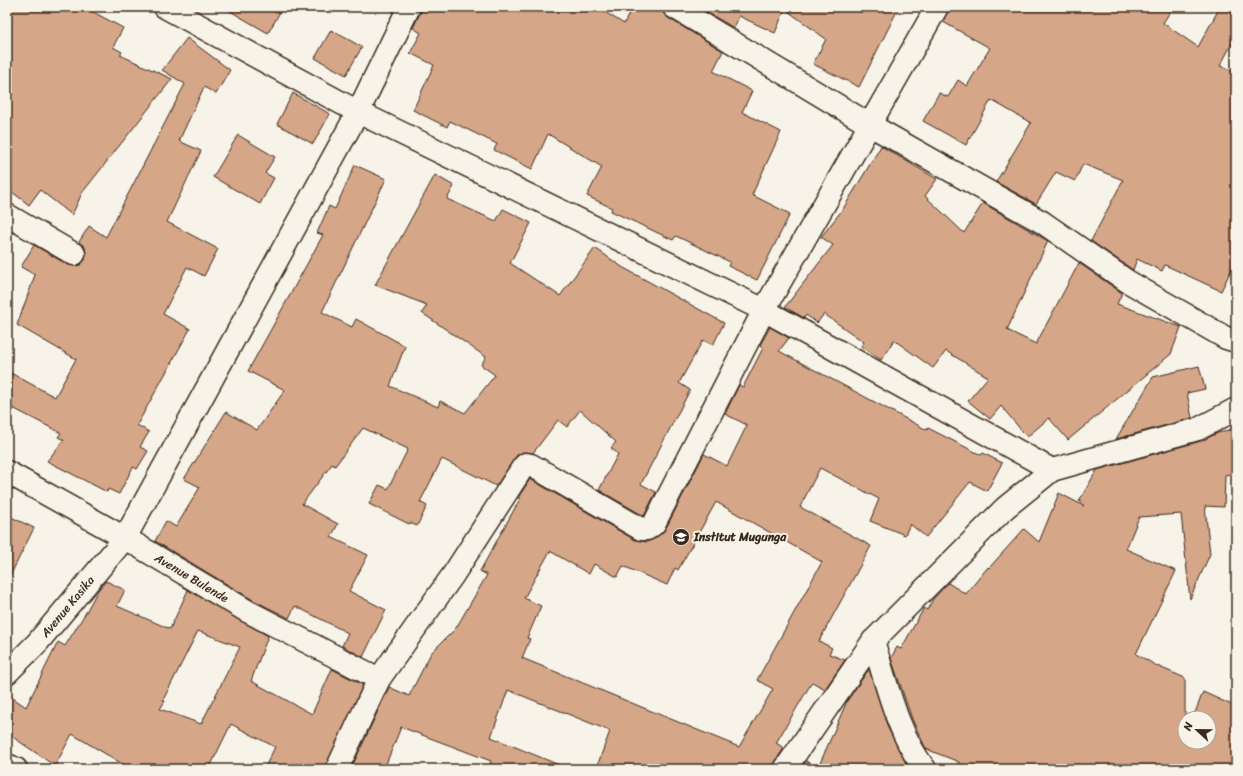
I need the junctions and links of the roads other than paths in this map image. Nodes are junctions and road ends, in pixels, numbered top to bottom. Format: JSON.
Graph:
{"nodes":[{"id":1,"x":165,"y":7,"type":"edge"},
{"id":2,"x":409,"y":7,"type":"edge"},
{"id":3,"x":674,"y":7,"type":"edge"},
{"id":4,"x":937,"y":7,"type":"edge"},
{"id":5,"x":358,"y":112,"type":"junction"},
{"id":6,"x":870,"y":125,"type":"junction"},
{"id":7,"x":7,"y":215,"type":"edge"},
{"id":8,"x":74,"y":254,"type":"dead end"},
{"id":9,"x":764,"y":310,"type":"junction"},
{"id":10,"x":1236,"y":341,"type":"edge"},
{"id":11,"x":1236,"y":409,"type":"edge"},
{"id":12,"x":1052,"y":470,"type":"junction"},
{"id":13,"x":7,"y":472,"type":"edge"},
{"id":14,"x":125,"y":538,"type":"junction"},
{"id":15,"x":873,"y":641,"type":"junction"},
{"id":16,"x":7,"y":673,"type":"edge"},
{"id":17,"x":379,"y":679,"type":"junction"},
{"id":18,"x":7,"y":764,"type":"edge"},
{"id":19,"x":16,"y":769,"type":"edge"},
{"id":20,"x":337,"y":769,"type":"edge"},
{"id":21,"x":785,"y":769,"type":"edge"},
{"id":22,"x":924,"y":769,"type":"edge"}],
"edges":[{"from":1,"to":5,"type":"street"},
{"from":2,"to":5,"type":"street","name":"Avenue Kasika"},
{"from":3,"to":6,"type":"street"},
{"from":4,"to":6,"type":"street"},
{"from":5,"to":9,"type":"street"},
{"from":5,"to":14,"type":"street","name":"Avenue Kasika"},
{"from":6,"to":9,"type":"street"},
{"from":6,"to":10,"type":"street"},
{"from":7,"to":8,"type":"street"},
{"from":9,"to":12,"type":"street"},
{"from":9,"to":17,"type":"street"},
{"from":11,"to":12,"type":"street"},
{"from":12,"to":15,"type":"street"},
{"from":13,"to":14,"type":"street","name":"Avenue Bulende"},
{"from":14,"to":16,"type":"street","name":"Avenue Kasika"},
{"from":14,"to":17,"type":"street","name":"Avenue Bulende"},
{"from":15,"to":21,"type":"street"},
{"from":15,"to":22,"type":"street"},
{"from":17,"to":20,"type":"street"},
{"from":18,"to":19,"type":"street"}]}
